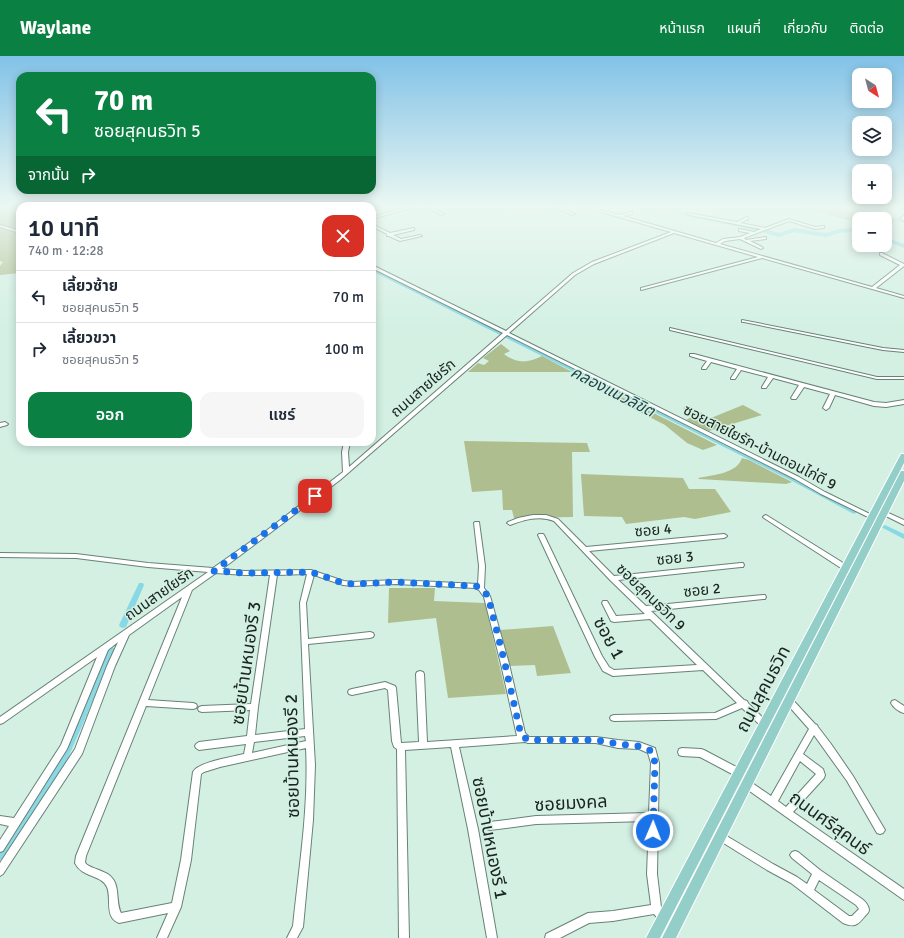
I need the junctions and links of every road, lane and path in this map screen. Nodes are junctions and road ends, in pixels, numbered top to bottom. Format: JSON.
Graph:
{"nodes":[{"id":1,"x":631,"y":248,"type":"edge"},
{"id":2,"x":731,"y":248,"type":"edge"},
{"id":3,"x":881,"y":254,"type":"dead end"},
{"id":4,"x":764,"y":257,"type":"junction"},
{"id":5,"x":376,"y":268,"type":"edge"},
{"id":6,"x":873,"y":288,"type":"junction"},
{"id":7,"x":642,"y":289,"type":"dead end"},
{"id":8,"x":904,"y":297,"type":"edge"},
{"id":9,"x":744,"y":321,"type":"dead end"},
{"id":10,"x":672,"y":329,"type":"dead end"},
{"id":11,"x":505,"y":334,"type":"junction"},
{"id":12,"x":904,"y":351,"type":"edge"},
{"id":13,"x":692,"y":355,"type":"dead end"},
{"id":14,"x":710,"y":360,"type":"junction"},
{"id":15,"x":704,"y":368,"type":"dead end"},
{"id":16,"x":740,"y":368,"type":"junction"},
{"id":17,"x":771,"y":377,"type":"junction"},
{"id":18,"x":733,"y":378,"type":"dead end"},
{"id":19,"x":904,"y":378,"type":"edge"},
{"id":20,"x":802,"y":385,"type":"junction"},
{"id":21,"x":764,"y":388,"type":"dead end"},
{"id":22,"x":833,"y":393,"type":"junction"},
{"id":23,"x":794,"y":398,"type":"dead end"},
{"id":24,"x":904,"y":402,"type":"edge"},
{"id":25,"x":826,"y":408,"type":"dead end"},
{"id":26,"x":346,"y":446,"type":"edge"},
{"id":27,"x":376,"y":446,"type":"edge"},
{"id":28,"x":376,"y":446,"type":"edge"},
{"id":29,"x":904,"y":456,"type":"edge"},
{"id":30,"x":346,"y":472,"type":"junction"},
{"id":31,"x":904,"y":474,"type":"edge"},
{"id":32,"x":884,"y":513,"type":"junction"},
{"id":33,"x":766,"y":517,"type":"dead end"},
{"id":34,"x":872,"y":517,"type":"junction"},
{"id":35,"x":904,"y":522,"type":"edge"},
{"id":36,"x":477,"y":523,"type":"dead end"},
{"id":37,"x":510,"y":523,"type":"dead end"},
{"id":38,"x":541,"y":534,"type":"dead end"},
{"id":39,"x":724,"y":536,"type":"dead end"},
{"id":40,"x":584,"y":549,"type":"junction"},
{"id":41,"x":0,"y":555,"type":"edge"},
{"id":42,"x":741,"y":565,"type":"dead end"},
{"id":43,"x":846,"y":568,"type":"junction"},
{"id":44,"x":214,"y":571,"type":"junction"},
{"id":45,"x":274,"y":572,"type":"junction"},
{"id":46,"x":311,"y":572,"type":"junction"},
{"id":47,"x":612,"y":578,"type":"junction"},
{"id":48,"x":481,"y":588,"type":"junction"},
{"id":49,"x":190,"y":589,"type":"junction"},
{"id":50,"x":763,"y":597,"type":"dead end"},
{"id":51,"x":605,"y":604,"type":"dead end"},
{"id":52,"x":644,"y":609,"type":"junction"},
{"id":53,"x":651,"y":616,"type":"junction"},
{"id":54,"x":125,"y":635,"type":"junction"},
{"id":55,"x":370,"y":636,"type":"dead end"},
{"id":56,"x":304,"y":642,"type":"junction"},
{"id":57,"x":104,"y":650,"type":"junction"},
{"id":58,"x":704,"y":666,"type":"junction"},
{"id":59,"x":420,"y":674,"type":"dead end"},
{"id":60,"x":352,"y":692,"type":"dead end"},
{"id":61,"x":789,"y":701,"type":"junction"},
{"id":62,"x":144,"y":703,"type":"junction"},
{"id":63,"x":744,"y":703,"type":"junction"},
{"id":64,"x":895,"y":703,"type":"dead end"},
{"id":65,"x":193,"y":706,"type":"dead end"},
{"id":66,"x":254,"y":706,"type":"junction"},
{"id":67,"x":202,"y":709,"type":"dead end"},
{"id":68,"x":904,"y":710,"type":"edge"},
{"id":69,"x":614,"y":718,"type":"dead end"},
{"id":70,"x":0,"y":721,"type":"edge"},
{"id":71,"x":764,"y":724,"type":"junction"},
{"id":72,"x":814,"y":727,"type":"junction"},
{"id":73,"x":309,"y":732,"type":"junction"},
{"id":74,"x":251,"y":739,"type":"junction"},
{"id":75,"x":524,"y":739,"type":"junction"},
{"id":76,"x":310,"y":744,"type":"junction"},
{"id":77,"x":454,"y":744,"type":"junction"},
{"id":78,"x":199,"y":746,"type":"dead end"},
{"id":79,"x":423,"y":746,"type":"junction"},
{"id":80,"x":401,"y":747,"type":"junction"},
{"id":81,"x":682,"y":752,"type":"dead end"},
{"id":82,"x":799,"y":756,"type":"junction"},
{"id":83,"x":247,"y":758,"type":"junction"},
{"id":84,"x":738,"y":775,"type":"junction"},
{"id":85,"x":747,"y":783,"type":"junction"},
{"id":86,"x":773,"y":802,"type":"junction"},
{"id":87,"x":787,"y":812,"type":"junction"},
{"id":88,"x":653,"y":817,"type":"junction"},
{"id":89,"x":0,"y":820,"type":"edge"},
{"id":90,"x":16,"y":823,"type":"junction"},
{"id":91,"x":490,"y":826,"type":"dead end"},
{"id":92,"x":880,"y":830,"type":"dead end"},
{"id":93,"x":720,"y":836,"type":"junction"},
{"id":94,"x":0,"y":848,"type":"edge"},
{"id":95,"x":795,"y":855,"type":"dead end"},
{"id":96,"x":0,"y":871,"type":"edge"},
{"id":97,"x":817,"y":873,"type":"junction"},
{"id":98,"x":809,"y":891,"type":"junction"},
{"id":99,"x":904,"y":895,"type":"edge"},
{"id":100,"x":176,"y":908,"type":"junction"},
{"id":101,"x":656,"y":909,"type":"junction"},
{"id":102,"x":663,"y":918,"type":"junction"},
{"id":103,"x":162,"y":938,"type":"edge"},
{"id":104,"x":292,"y":938,"type":"edge"},
{"id":105,"x":404,"y":938,"type":"edge"},
{"id":106,"x":492,"y":938,"type":"edge"},
{"id":107,"x":550,"y":938,"type":"edge"},
{"id":108,"x":653,"y":938,"type":"edge"},
{"id":109,"x":668,"y":938,"type":"edge"}],
"edges":[{"from":1,"to":11,"type":"street","name":"ถนนสายใยรัก"},
{"from":2,"to":4,"type":"street"},
{"from":3,"to":6,"type":"street"},
{"from":4,"to":6,"type":"street"},
{"from":4,"to":7,"type":"street"},
{"from":5,"to":11,"type":"street","name":"ซอยสายใยรัก-บ้านดอนไก่ดี 9"},
{"from":6,"to":8,"type":"street"},
{"from":9,"to":12,"type":"street"},
{"from":10,"to":19,"type":"street"},
{"from":11,"to":28,"type":"street","name":"ถนนสายใยรัก"},
{"from":11,"to":34,"type":"street","name":"ซอยสายใยรัก-บ้านดอนไก่ดี 9"},
{"from":13,"to":14,"type":"street"},
{"from":14,"to":15,"type":"street"},
{"from":14,"to":16,"type":"street"},
{"from":16,"to":17,"type":"street"},
{"from":16,"to":18,"type":"street"},
{"from":17,"to":20,"type":"street"},
{"from":17,"to":21,"type":"street"},
{"from":20,"to":22,"type":"street"},
{"from":20,"to":23,"type":"street"},
{"from":22,"to":24,"type":"street"},
{"from":22,"to":25,"type":"street"},
{"from":26,"to":30,"type":"street"},
{"from":27,"to":30,"type":"street","name":"ถนนสายใยรัก"},
{"from":29,"to":34,"type":"main road","name":"ถนนสุคนธวิท"},
{"from":30,"to":44,"type":"street","name":"ถนนสายใยรัก"},
{"from":31,"to":32,"type":"main road","name":"ถนนสุคนธวิท"},
{"from":32,"to":35,"type":"street"},
{"from":32,"to":61,"type":"main road","name":"ถนนสุคนธวิท"},
{"from":33,"to":43,"type":"street"},
{"from":34,"to":43,"type":"main road","name":"ถนนสุคนธวิท"},
{"from":36,"to":48,"type":"street"},
{"from":37,"to":40,"type":"street","name":"ซอยสุคนธวิท 9"},
{"from":38,"to":58,"type":"street","name":"ซอย 1"},
{"from":39,"to":40,"type":"street","name":"ซอย 4"},
{"from":40,"to":47,"type":"street","name":"ซอยสุคนธวิท 9"},
{"from":41,"to":44,"type":"street"},
{"from":42,"to":47,"type":"street","name":"ซอย 3"},
{"from":43,"to":71,"type":"main road","name":"ถนนสุคนธวิท"},
{"from":44,"to":45,"type":"street"},
{"from":44,"to":49,"type":"street","name":"ถนนสายใยรัก"},
{"from":45,"to":46,"type":"street"},
{"from":45,"to":66,"type":"street","name":"ซอยบ้านหนองรี 3"},
{"from":46,"to":48,"type":"street"},
{"from":46,"to":56,"type":"street","name":"ซอยบ้านหนองรี 2"},
{"from":47,"to":52,"type":"street","name":"ซอยสุคนธวิท 9"},
{"from":48,"to":75,"type":"street"},
{"from":49,"to":54,"type":"street","name":"ถนนสายใยรัก"},
{"from":49,"to":62,"type":"street"},
{"from":50,"to":52,"type":"street","name":"ซอย 2"},
{"from":51,"to":53,"type":"street"},
{"from":52,"to":53,"type":"street","name":"ซอยสุคนธวิท 9"},
{"from":53,"to":58,"type":"street","name":"ซอยสุคนธวิท 9"},
{"from":54,"to":57,"type":"street","name":"ถนนสายใยรัก"},
{"from":54,"to":96,"type":"street"},
{"from":55,"to":56,"type":"street"},
{"from":56,"to":73,"type":"street","name":"ซอยบ้านหนองรี 2"},
{"from":57,"to":70,"type":"street","name":"ถนนสายใยรัก"},
{"from":57,"to":90,"type":"street"},
{"from":58,"to":63,"type":"street","name":"ซอยสุคนธวิท 9"},
{"from":59,"to":79,"type":"street"},
{"from":60,"to":80,"type":"street"},
{"from":61,"to":72,"type":"street"},
{"from":61,"to":85,"type":"main road","name":"ถนนสุคนธวิท"},
{"from":62,"to":65,"type":"street"},
{"from":62,"to":100,"type":"street"},
{"from":63,"to":69,"type":"street"},
{"from":63,"to":71,"type":"street","name":"ซอยสุคนธวิท 9"},
{"from":64,"to":68,"type":"street"},
{"from":66,"to":67,"type":"street"},
{"from":66,"to":74,"type":"street","name":"ซอยบ้านหนองรี 3"},
{"from":71,"to":84,"type":"main road","name":"ถนนสุคนธวิท"},
{"from":72,"to":82,"type":"street"},
{"from":72,"to":92,"type":"street"},
{"from":73,"to":74,"type":"street"},
{"from":73,"to":76,"type":"street","name":"ซอยบ้านหนองรี 2"},
{"from":74,"to":78,"type":"street"},
{"from":74,"to":83,"type":"street","name":"ซอยบ้านหนองรี 3"},
{"from":75,"to":77,"type":"street"},
{"from":75,"to":88,"type":"street"},
{"from":76,"to":83,"type":"street"},
{"from":76,"to":104,"type":"street","name":"ซอยบ้านหนองรี 2"},
{"from":77,"to":79,"type":"street"},
{"from":77,"to":106,"type":"street","name":"ซอยบ้านหนองรี 1"},
{"from":79,"to":80,"type":"street"},
{"from":80,"to":105,"type":"street"},
{"from":81,"to":84,"type":"street","name":"ถนนศรีสุคนธ์"},
{"from":82,"to":86,"type":"street"},
{"from":82,"to":87,"type":"street"},
{"from":83,"to":100,"type":"street"},
{"from":84,"to":85,"type":"street","name":"ถนนศรีสุคนธ์"},
{"from":84,"to":102,"type":"main road","name":"ถนนสุคนธวิท"},
{"from":85,"to":86,"type":"street","name":"ถนนศรีสุคนธ์"},
{"from":85,"to":93,"type":"main road","name":"ถนนสุคนธวิท"},
{"from":86,"to":87,"type":"street","name":"ถนนศรีสุคนธ์"},
{"from":87,"to":99,"type":"street","name":"ถนนศรีสุคนธ์"},
{"from":88,"to":91,"type":"street","name":"ซอยมงคล"},
{"from":88,"to":101,"type":"street"},
{"from":89,"to":90,"type":"street"},
{"from":90,"to":94,"type":"street"},
{"from":93,"to":98,"type":"street"},
{"from":93,"to":109,"type":"main road","name":"ถนนสุคนธวิท"},
{"from":95,"to":97,"type":"street"},
{"from":97,"to":98,"type":"street"},
{"from":97,"to":98,"type":"street"},
{"from":100,"to":103,"type":"street"},
{"from":101,"to":102,"type":"street"},
{"from":101,"to":107,"type":"street"},
{"from":102,"to":108,"type":"main road","name":"ถนนสุคนธวิท"}]}
